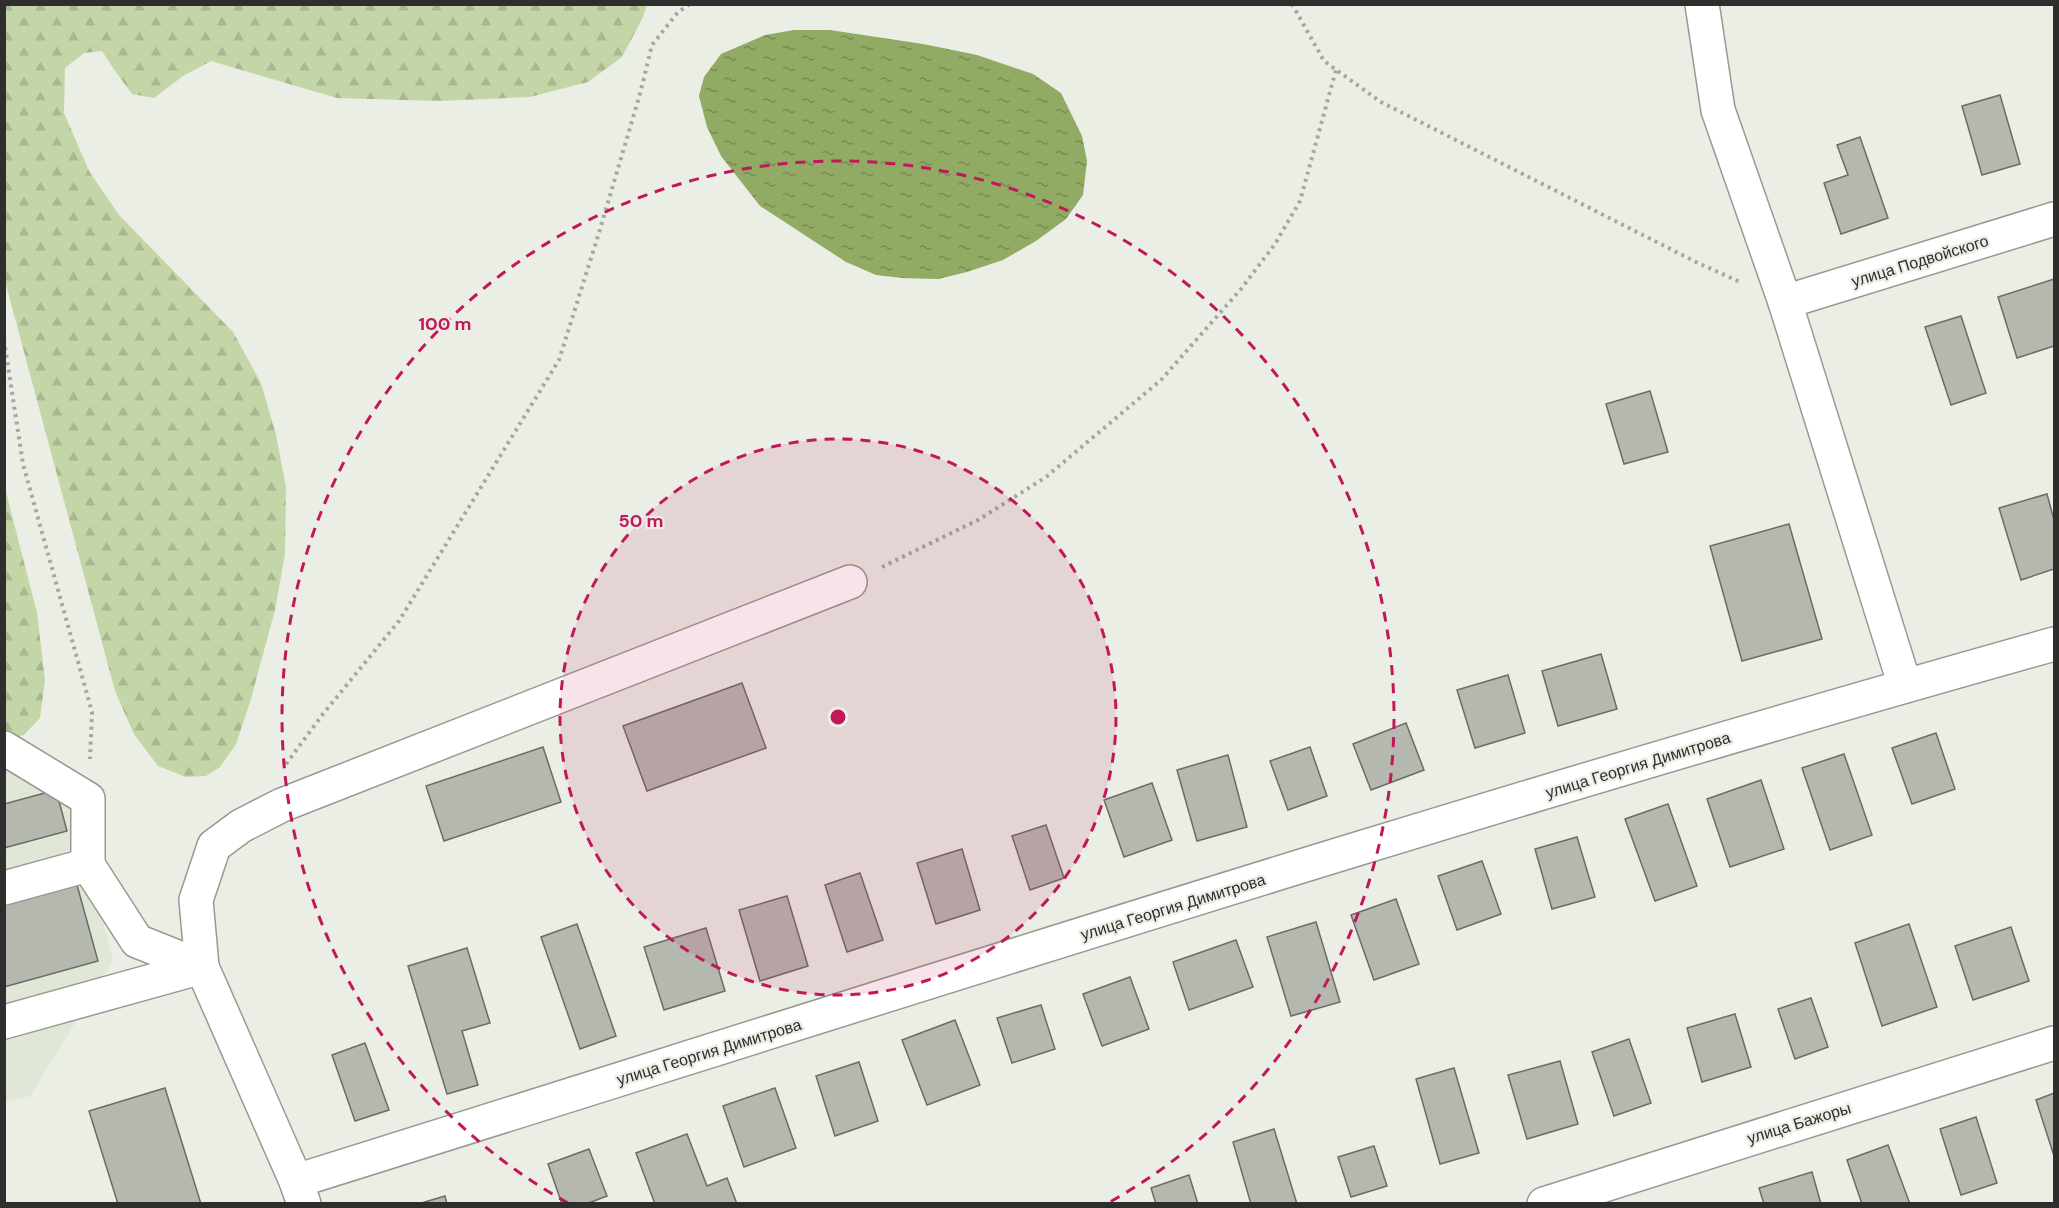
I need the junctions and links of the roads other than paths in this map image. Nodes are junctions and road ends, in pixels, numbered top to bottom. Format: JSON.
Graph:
{"nodes":[{"id":1,"x":1702,"y":4,"type":"edge"},
{"id":2,"x":2055,"y":219,"type":"edge"},
{"id":3,"x":1785,"y":302,"type":"junction"},
{"id":4,"x":850,"y":582,"type":"road end"},
{"id":5,"x":2055,"y":644,"type":"edge"},
{"id":6,"x":1905,"y":686,"type":"junction"},
{"id":7,"x":4,"y":748,"type":"edge"},
{"id":8,"x":88,"y":865,"type":"junction"},
{"id":9,"x":4,"y":888,"type":"edge"},
{"id":10,"x":202,"y":967,"type":"junction"},
{"id":11,"x":4,"y":1022,"type":"edge"},
{"id":12,"x":2055,"y":1043,"type":"edge"},
{"id":13,"x":300,"y":1192,"type":"edge"},
{"id":14,"x":1544,"y":1203,"type":"edge"}],
"edges":[{"from":1,"to":3,"type":"street"},
{"from":2,"to":3,"type":"street","name":"улица Подвойского"},
{"from":3,"to":6,"type":"street"},
{"from":4,"to":10,"type":"street"},
{"from":5,"to":6,"type":"street","name":"улица Георгия Димитрова"},
{"from":6,"to":13,"type":"street","name":"улица Георгия Димитрова"},
{"from":7,"to":8,"type":"street"},
{"from":8,"to":9,"type":"street"},
{"from":8,"to":10,"type":"street"},
{"from":10,"to":11,"type":"street"},
{"from":10,"to":13,"type":"street"},
{"from":12,"to":14,"type":"street","name":"улица Бажоры"}]}
